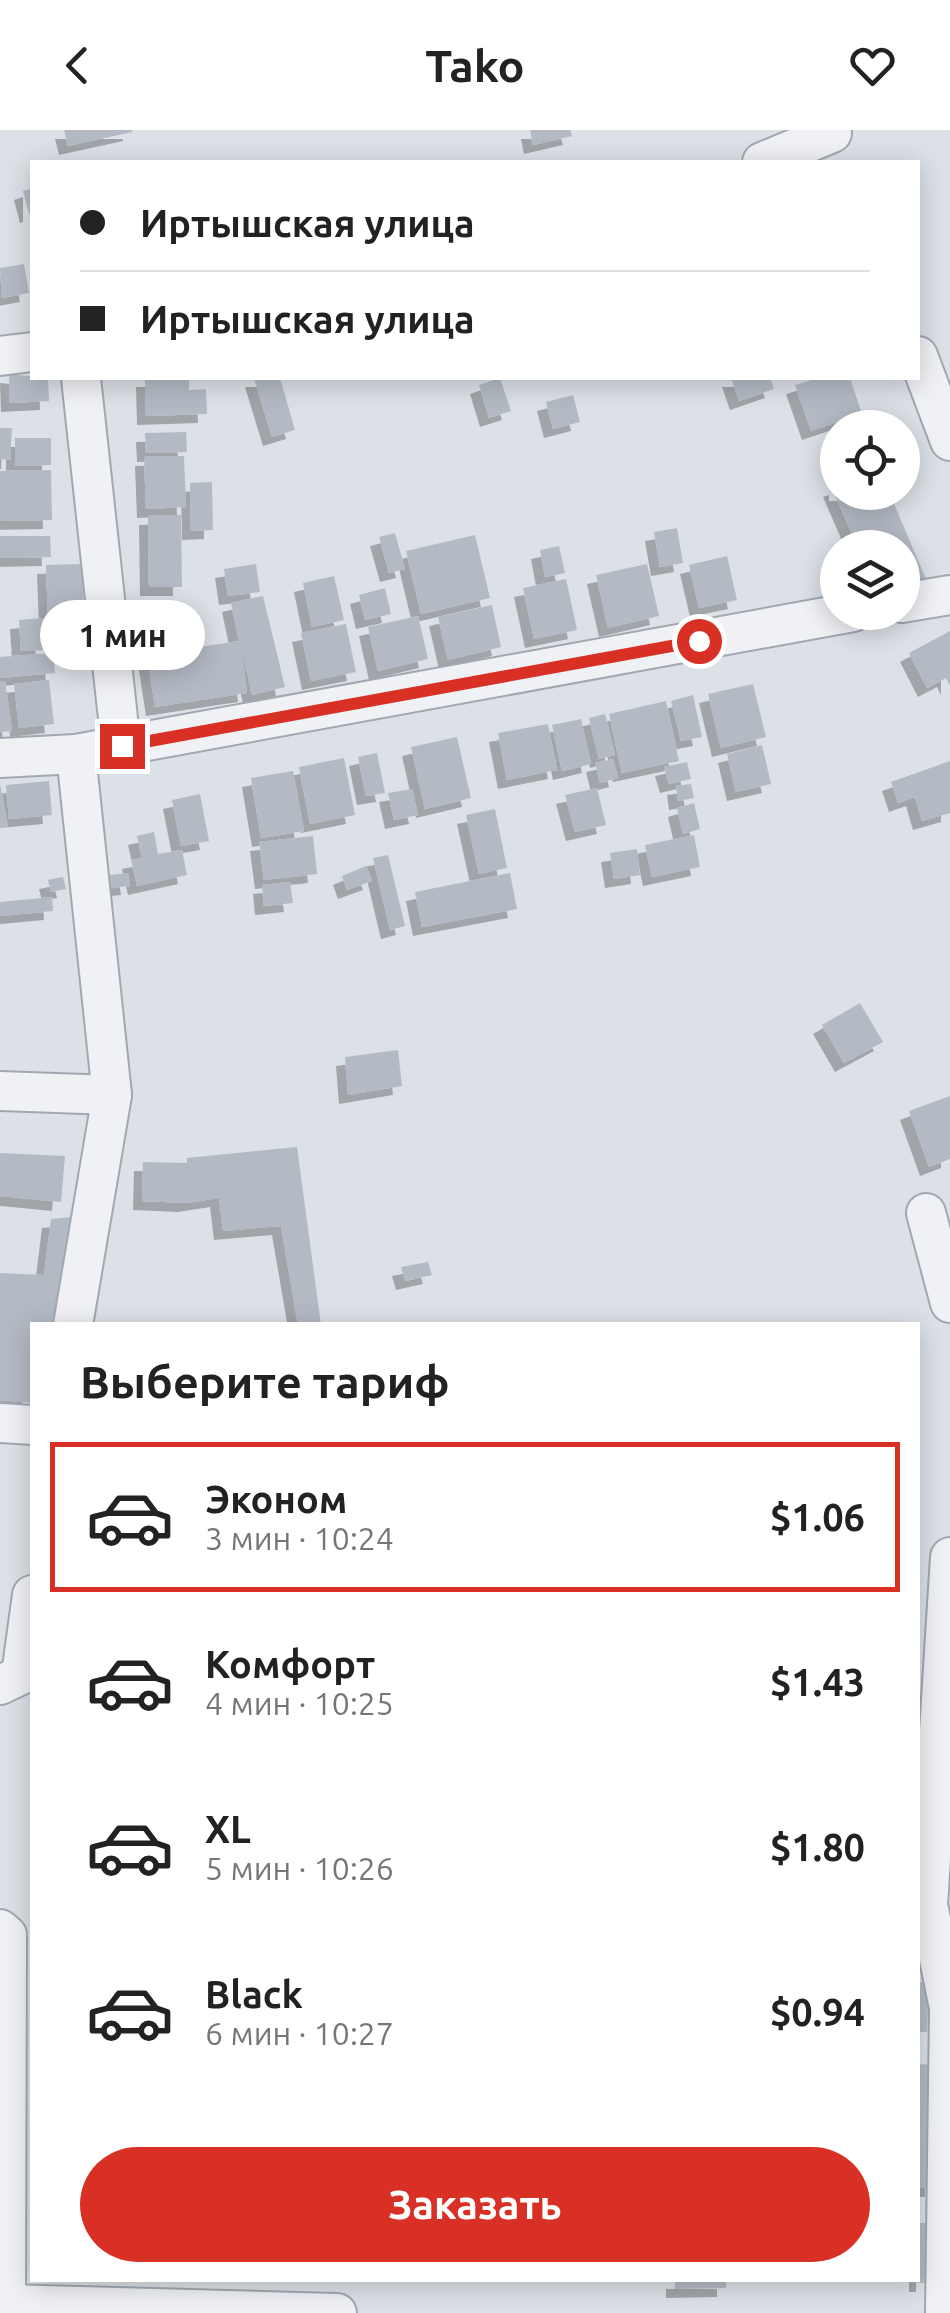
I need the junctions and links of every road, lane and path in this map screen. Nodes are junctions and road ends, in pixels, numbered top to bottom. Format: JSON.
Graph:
{"nodes":[{"id":1,"x":835,"y":142,"type":"edge"},
{"id":2,"x":769,"y":160,"type":"edge"},
{"id":3,"x":30,"y":352,"type":"edge"},
{"id":4,"x":0,"y":356,"type":"edge"},
{"id":5,"x":920,"y":361,"type":"edge"},
{"id":6,"x":81,"y":380,"type":"edge"},
{"id":7,"x":950,"y":441,"type":"edge"},
{"id":8,"x":950,"y":595,"type":"edge"},
{"id":9,"x":920,"y":601,"type":"edge"},
{"id":10,"x":820,"y":618,"type":"edge"},
{"id":11,"x":122,"y":746,"type":"junction"},
{"id":12,"x":76,"y":754,"type":"junction"},
{"id":13,"x":0,"y":758,"type":"edge"},
{"id":14,"x":0,"y":1090,"type":"edge"},
{"id":15,"x":112,"y":1095,"type":"junction"},
{"id":16,"x":926,"y":1213,"type":"dead end"},
{"id":17,"x":950,"y":1303,"type":"edge"},
{"id":18,"x":74,"y":1322,"type":"edge"},
{"id":19,"x":0,"y":1423,"type":"edge"},
{"id":20,"x":30,"y":1424,"type":"edge"},
{"id":21,"x":950,"y":1557,"type":"edge"},
{"id":22,"x":30,"y":1603,"type":"edge"},
{"id":23,"x":11,"y":1680,"type":"edge"},
{"id":24,"x":923,"y":1906,"type":"edge"},
{"id":25,"x":0,"y":1929,"type":"edge"},
{"id":26,"x":949,"y":2008,"type":"edge"},
{"id":27,"x":6,"y":2308,"type":"edge"},
{"id":28,"x":337,"y":2313,"type":"edge"},
{"id":29,"x":945,"y":2313,"type":"edge"}],
"edges":[{"from":1,"to":2,"type":"street"},
{"from":3,"to":4,"type":"street"},
{"from":5,"to":7,"type":"street"},
{"from":6,"to":11,"type":"street"},
{"from":8,"to":9,"type":"street"},
{"from":10,"to":11,"type":"street"},
{"from":11,"to":12,"type":"street"},
{"from":12,"to":13,"type":"street"},
{"from":12,"to":15,"type":"street"},
{"from":14,"to":15,"type":"street"},
{"from":15,"to":18,"type":"street"},
{"from":16,"to":17,"type":"street"},
{"from":19,"to":20,"type":"street"},
{"from":21,"to":24,"type":"street"},
{"from":22,"to":23,"type":"street"},
{"from":24,"to":26,"type":"street"},
{"from":25,"to":27,"type":"street"},
{"from":26,"to":29,"type":"street"},
{"from":27,"to":28,"type":"street"}]}
